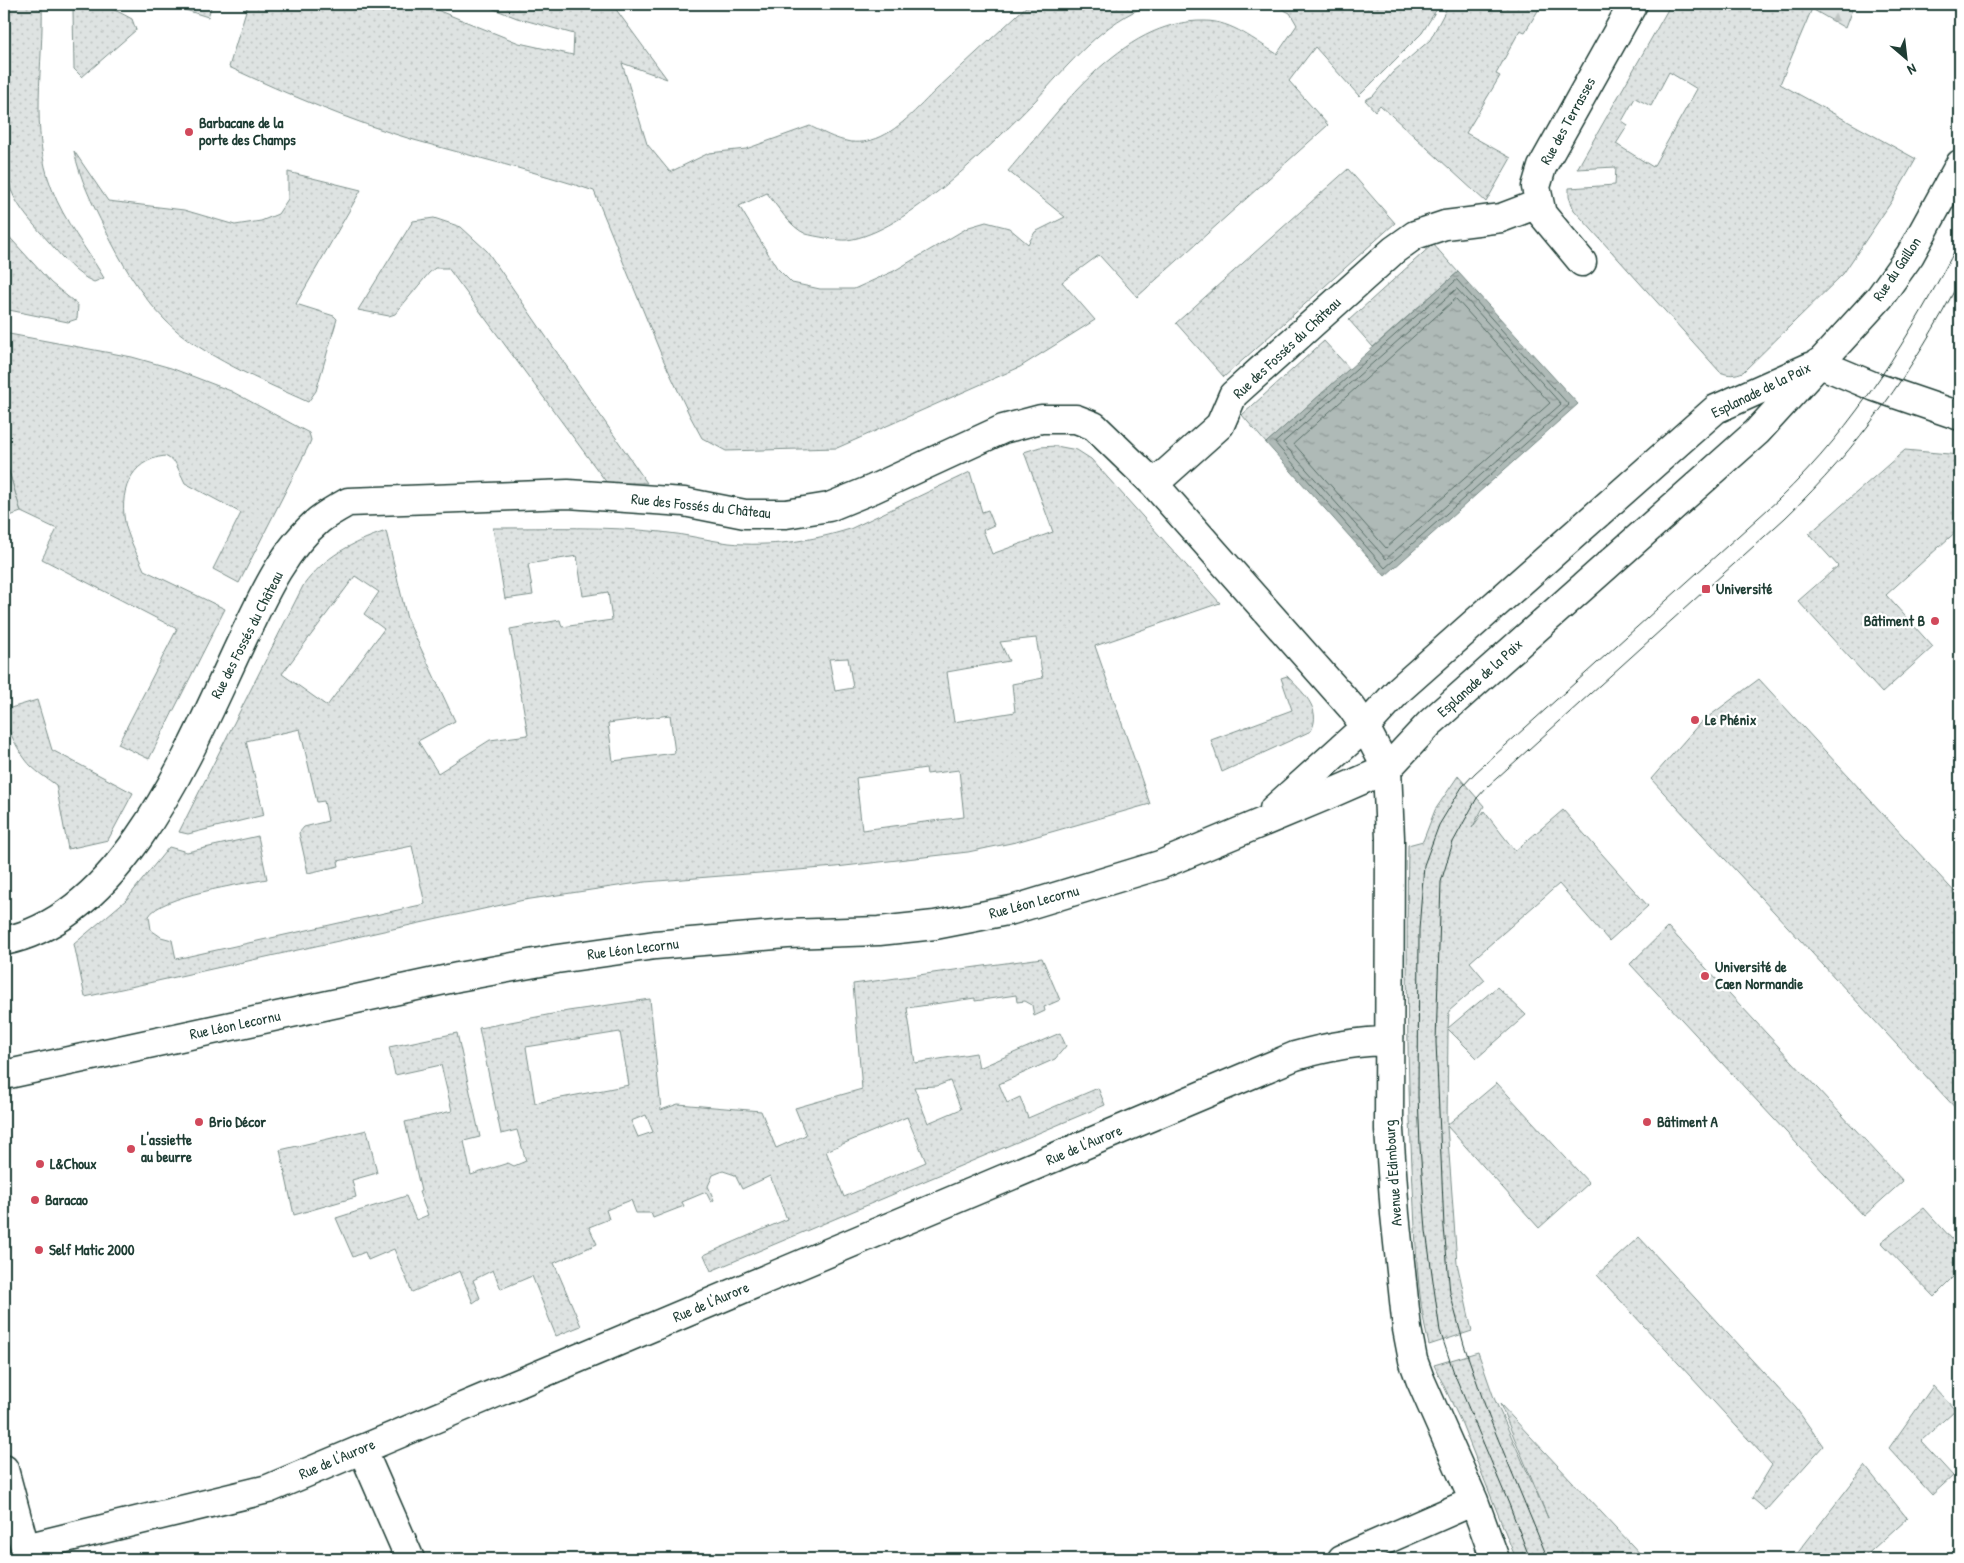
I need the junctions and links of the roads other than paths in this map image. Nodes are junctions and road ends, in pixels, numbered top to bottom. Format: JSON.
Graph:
{"nodes":[{"id":1,"x":1633,"y":4,"type":"edge"},
{"id":2,"x":1960,"y":164,"type":"edge"},
{"id":3,"x":1538,"y":204,"type":"junction"},
{"id":4,"x":1582,"y":262,"type":"dead end"},
{"id":5,"x":1818,"y":363,"type":"junction"},
{"id":6,"x":1960,"y":416,"type":"edge"},
{"id":7,"x":1154,"y":484,"type":"junction"},
{"id":8,"x":1365,"y":727,"type":"junction"},
{"id":9,"x":1387,"y":769,"type":"junction"},
{"id":10,"x":1257,"y":823,"type":"junction"},
{"id":11,"x":4,"y":941,"type":"edge"},
{"id":12,"x":1389,"y":1041,"type":"junction"},
{"id":13,"x":4,"y":1075,"type":"edge"},
{"id":14,"x":362,"y":1449,"type":"junction"},
{"id":15,"x":4,"y":1469,"type":"edge"},
{"id":16,"x":1474,"y":1501,"type":"junction"},
{"id":17,"x":27,"y":1553,"type":"edge"},
{"id":18,"x":410,"y":1559,"type":"edge"},
{"id":19,"x":1342,"y":1559,"type":"edge"},
{"id":20,"x":1495,"y":1559,"type":"edge"}],
"edges":[{"from":1,"to":3,"type":"street","name":"Rue des Terrasses"},
{"from":2,"to":5,"type":"street","name":"Rue du Gaillon"},
{"from":3,"to":4,"type":"street","name":"Rue des Terrasses"},
{"from":3,"to":7,"type":"street","name":"Rue des Fossés du Château"},
{"from":5,"to":6,"type":"street"},
{"from":5,"to":8,"type":"street","name":"Esplanade de la Paix"},
{"from":5,"to":9,"type":"street","name":"Esplanade de la Paix"},
{"from":7,"to":8,"type":"street"},
{"from":7,"to":11,"type":"street","name":"Rue des Fossés du Château"},
{"from":8,"to":9,"type":"street"},
{"from":8,"to":10,"type":"street","name":"Rue Léon Lecornu"},
{"from":9,"to":10,"type":"street","name":"Rue Léon Lecornu"},
{"from":9,"to":12,"type":"street","name":"Avenue d'Edimbourg"},
{"from":10,"to":13,"type":"street","name":"Rue Léon Lecornu"},
{"from":12,"to":14,"type":"street","name":"Rue de l'Aurore"},
{"from":12,"to":16,"type":"street","name":"Avenue d'Edimbourg"},
{"from":14,"to":17,"type":"street","name":"Rue de l'Aurore"},
{"from":14,"to":18,"type":"street"},
{"from":15,"to":17,"type":"street"},
{"from":16,"to":19,"type":"street"},
{"from":16,"to":20,"type":"street","name":"Avenue d'Edimbourg"}]}
